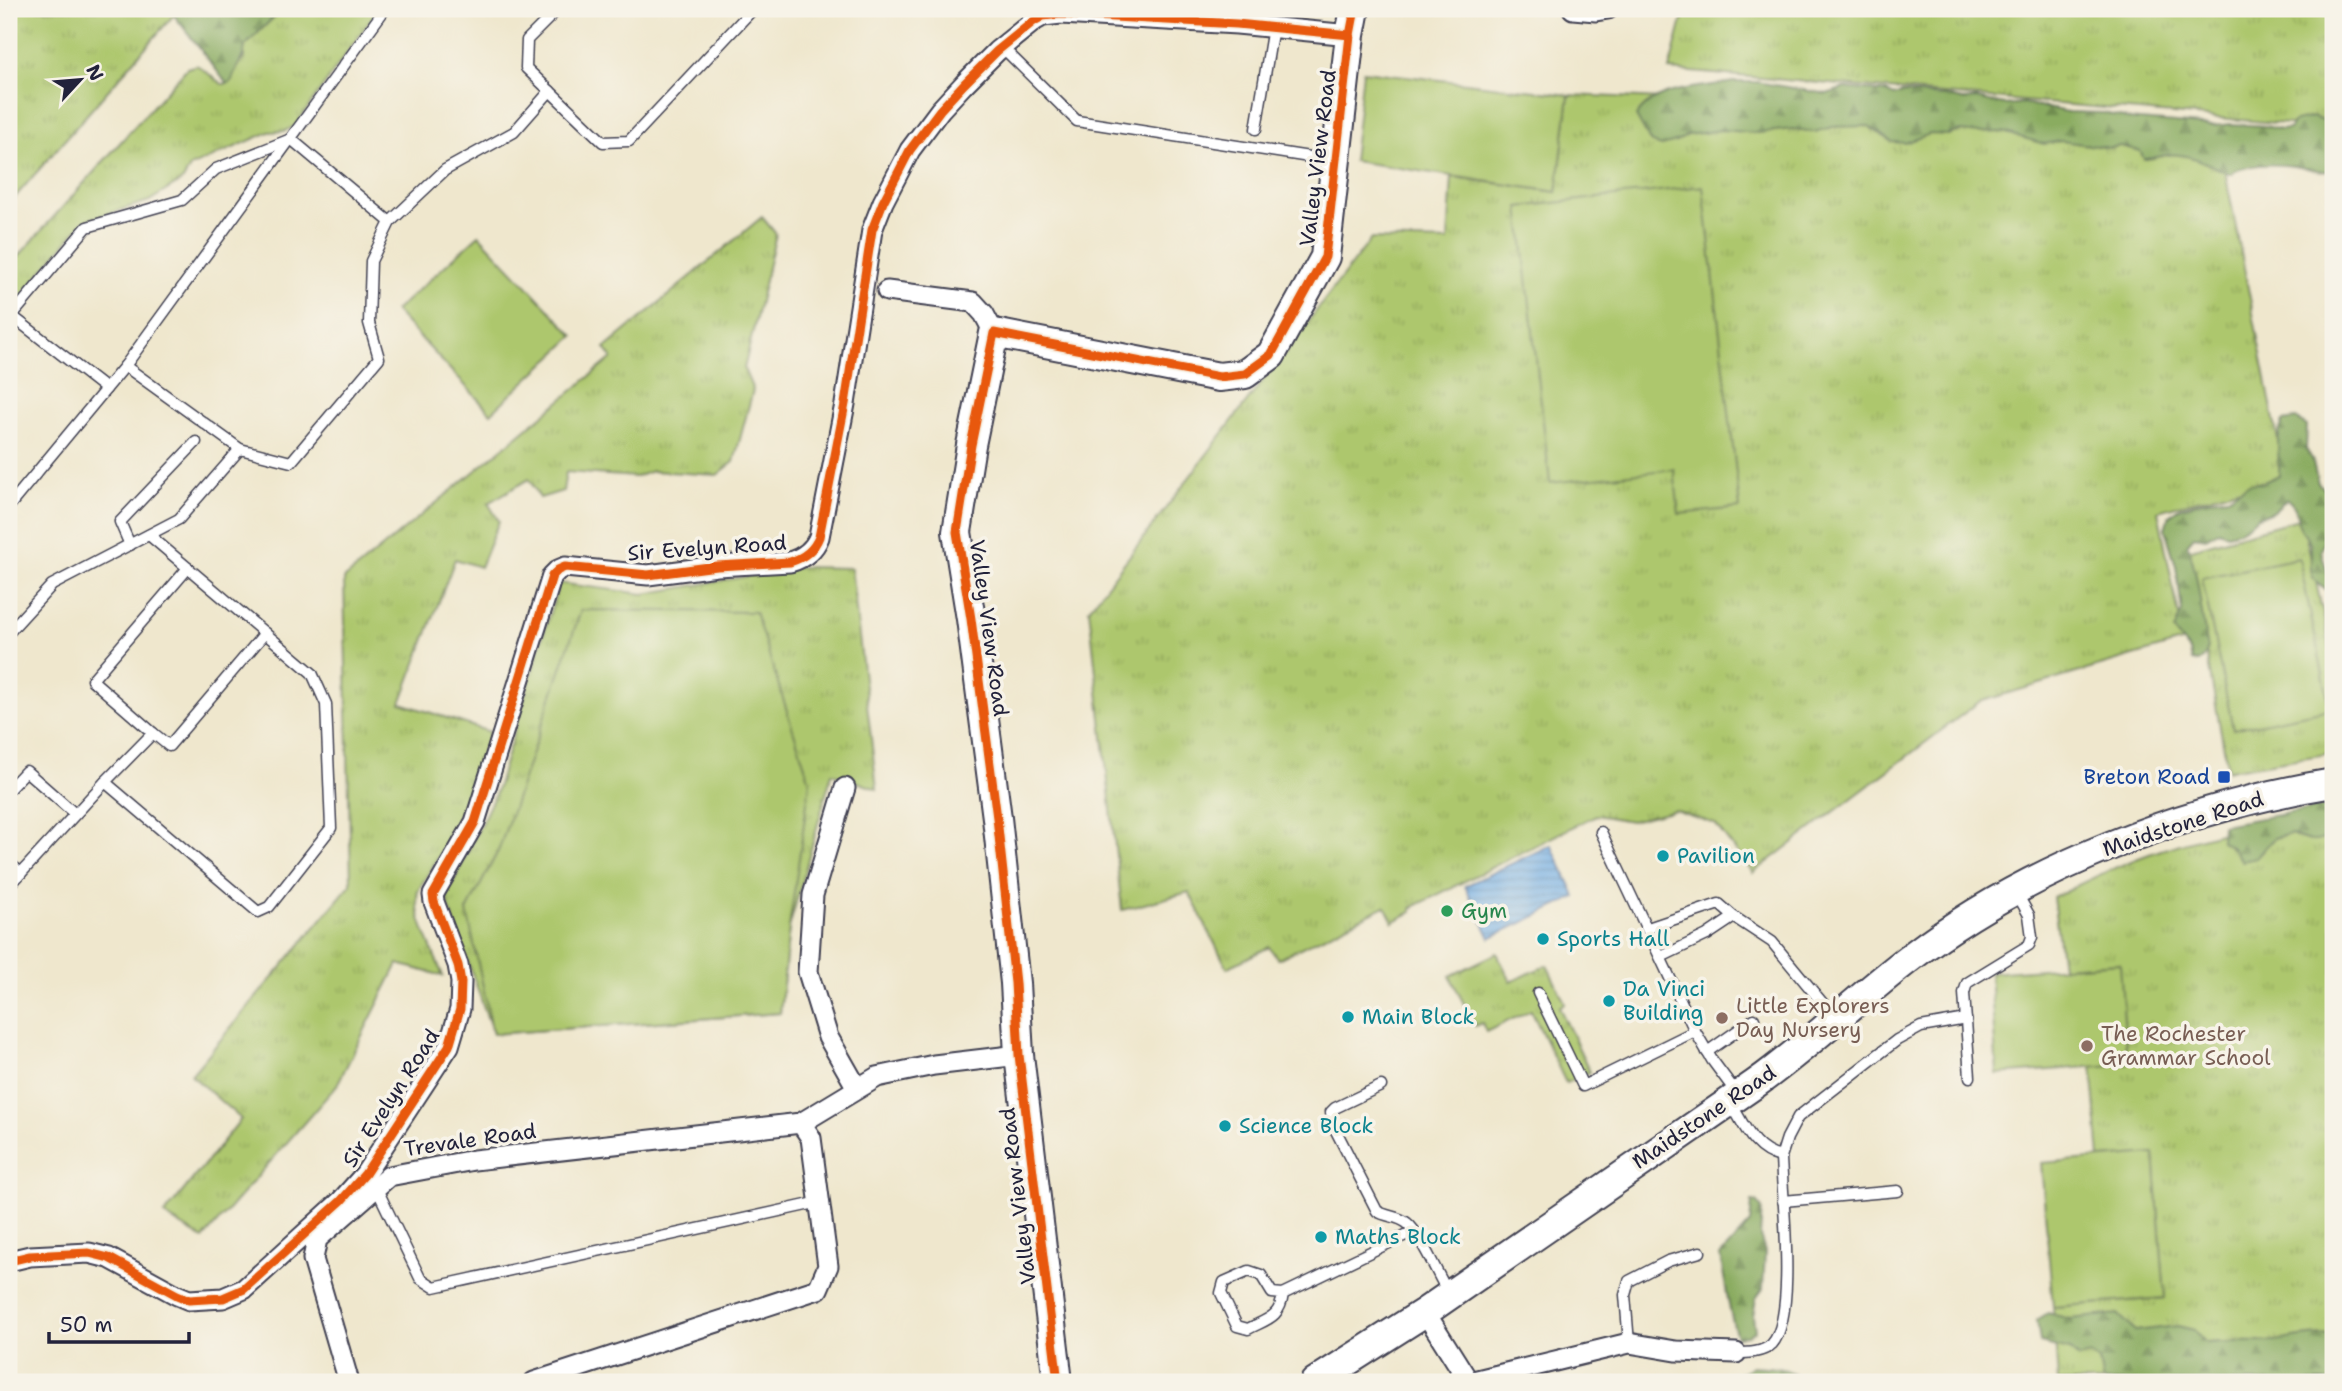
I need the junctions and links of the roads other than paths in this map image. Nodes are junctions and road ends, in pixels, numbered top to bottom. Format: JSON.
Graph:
{"nodes":[{"id":1,"x":385,"y":9,"type":"edge"},
{"id":2,"x":558,"y":9,"type":"edge"},
{"id":3,"x":753,"y":9,"type":"edge"},
{"id":4,"x":1573,"y":9,"type":"edge"},
{"id":5,"x":1608,"y":9,"type":"edge"},
{"id":6,"x":1113,"y":12,"type":"edge"},
{"id":7,"x":1038,"y":13,"type":"edge"},
{"id":8,"x":1352,"y":22,"type":"edge"},
{"id":9,"x":1273,"y":27,"type":"junction"},
{"id":10,"x":1002,"y":47,"type":"junction"},
{"id":11,"x":550,"y":91,"type":"junction"},
{"id":12,"x":1256,"y":129,"type":"dead end"},
{"id":13,"x":291,"y":139,"type":"junction"},
{"id":14,"x":1335,"y":161,"type":"junction"},
{"id":15,"x":390,"y":222,"type":"junction"},
{"id":16,"x":887,"y":291,"type":"dead end"},
{"id":17,"x":10,"y":318,"type":"edge"},
{"id":18,"x":994,"y":334,"type":"junction"},
{"id":19,"x":125,"y":366,"type":"junction"},
{"id":20,"x":106,"y":389,"type":"junction"},
{"id":21,"x":196,"y":442,"type":"dead end"},
{"id":22,"x":240,"y":450,"type":"junction"},
{"id":23,"x":9,"y":506,"type":"edge"},
{"id":24,"x":149,"y":535,"type":"junction"},
{"id":25,"x":130,"y":545,"type":"junction"},
{"id":26,"x":188,"y":568,"type":"junction"},
{"id":27,"x":9,"y":632,"type":"edge"},
{"id":28,"x":265,"y":633,"type":"junction"},
{"id":29,"x":153,"y":733,"type":"junction"},
{"id":30,"x":105,"y":782,"type":"junction"},
{"id":31,"x":2333,"y":783,"type":"edge"},
{"id":32,"x":845,"y":788,"type":"dead end"},
{"id":33,"x":9,"y":789,"type":"edge"},
{"id":34,"x":75,"y":814,"type":"junction"},
{"id":35,"x":1601,"y":832,"type":"dead end"},
{"id":36,"x":9,"y":863,"type":"edge"},
{"id":37,"x":20,"y":873,"type":"junction"},
{"id":38,"x":9,"y":886,"type":"edge"},
{"id":39,"x":2016,"y":891,"type":"junction"},
{"id":40,"x":1734,"y":917,"type":"junction"},
{"id":41,"x":1647,"y":928,"type":"junction"},
{"id":42,"x":1661,"y":957,"type":"junction"},
{"id":43,"x":1538,"y":993,"type":"dead end"},
{"id":44,"x":1754,"y":1019,"type":"dead end"},
{"id":45,"x":1966,"y":1019,"type":"junction"},
{"id":46,"x":1836,"y":1020,"type":"junction"},
{"id":47,"x":1695,"y":1031,"type":"junction"},
{"id":48,"x":1707,"y":1052,"type":"junction"},
{"id":49,"x":1019,"y":1055,"type":"junction"},
{"id":50,"x":1970,"y":1077,"type":"dead end"},
{"id":51,"x":1381,"y":1086,"type":"dead end"},
{"id":52,"x":857,"y":1088,"type":"junction"},
{"id":53,"x":1734,"y":1098,"type":"junction"},
{"id":54,"x":801,"y":1123,"type":"junction"},
{"id":55,"x":1781,"y":1157,"type":"junction"},
{"id":56,"x":376,"y":1187,"type":"junction"},
{"id":57,"x":1898,"y":1191,"type":"dead end"},
{"id":58,"x":1783,"y":1201,"type":"junction"},
{"id":59,"x":820,"y":1202,"type":"junction"},
{"id":60,"x":1414,"y":1231,"type":"junction"},
{"id":61,"x":1700,"y":1252,"type":"dead end"},
{"id":62,"x":9,"y":1261,"type":"edge"},
{"id":63,"x":1283,"y":1294,"type":"junction"},
{"id":64,"x":1449,"y":1295,"type":"junction"},
{"id":65,"x":1425,"y":1311,"type":"junction"},
{"id":66,"x":1629,"y":1343,"type":"junction"},
{"id":67,"x":1736,"y":1353,"type":"joint"},
{"id":68,"x":349,"y":1382,"type":"edge"},
{"id":69,"x":534,"y":1382,"type":"edge"},
{"id":70,"x":1058,"y":1382,"type":"edge"},
{"id":71,"x":1315,"y":1382,"type":"edge"},
{"id":72,"x":1469,"y":1382,"type":"edge"}],
"edges":[{"from":1,"to":13,"type":"lane"},
{"from":2,"to":11,"type":"lane"},
{"from":3,"to":11,"type":"lane"},
{"from":4,"to":5,"type":"street"},
{"from":6,"to":7,"type":"street","name":"Sir Evelyn Road"},
{"from":6,"to":9,"type":"street","name":"Sir Evelyn Road"},
{"from":7,"to":10,"type":"street","name":"Sir Evelyn Road"},
{"from":8,"to":9,"type":"street","name":"Sir Evelyn Road"},
{"from":8,"to":14,"type":"street","name":"Valley View Road"},
{"from":9,"to":12,"type":"lane"},
{"from":10,"to":14,"type":"lane"},
{"from":10,"to":62,"type":"street","name":"Sir Evelyn Road"},
{"from":11,"to":15,"type":"lane"},
{"from":13,"to":15,"type":"lane"},
{"from":13,"to":17,"type":"lane"},
{"from":13,"to":19,"type":"lane"},
{"from":14,"to":18,"type":"street","name":"Valley View Road"},
{"from":15,"to":22,"type":"lane"},
{"from":16,"to":18,"type":"street"},
{"from":17,"to":20,"type":"lane"},
{"from":18,"to":49,"type":"street","name":"Valley View Road"},
{"from":19,"to":20,"type":"lane"},
{"from":19,"to":22,"type":"lane"},
{"from":20,"to":23,"type":"lane"},
{"from":21,"to":25,"type":"lane"},
{"from":22,"to":24,"type":"lane"},
{"from":24,"to":25,"type":"lane"},
{"from":24,"to":26,"type":"lane"},
{"from":25,"to":27,"type":"lane"},
{"from":26,"to":28,"type":"lane"},
{"from":26,"to":29,"type":"lane"},
{"from":28,"to":29,"type":"lane"},
{"from":28,"to":30,"type":"lane"},
{"from":29,"to":30,"type":"lane"},
{"from":30,"to":34,"type":"lane"},
{"from":31,"to":39,"type":"street","name":"Maidstone Road"},
{"from":32,"to":52,"type":"street"},
{"from":33,"to":34,"type":"lane"},
{"from":34,"to":37,"type":"lane"},
{"from":35,"to":41,"type":"lane"},
{"from":36,"to":37,"type":"lane"},
{"from":37,"to":38,"type":"lane"},
{"from":39,"to":45,"type":"lane"},
{"from":39,"to":46,"type":"street","name":"Maidstone Road"},
{"from":40,"to":41,"type":"lane"},
{"from":40,"to":42,"type":"lane"},
{"from":40,"to":46,"type":"lane"},
{"from":41,"to":42,"type":"lane"},
{"from":42,"to":47,"type":"lane"},
{"from":43,"to":47,"type":"lane"},
{"from":44,"to":48,"type":"lane"},
{"from":45,"to":50,"type":"lane"},
{"from":45,"to":55,"type":"lane"},
{"from":46,"to":53,"type":"street","name":"Maidstone Road"},
{"from":47,"to":48,"type":"lane"},
{"from":48,"to":53,"type":"lane"},
{"from":49,"to":52,"type":"street","name":"Trevale Road"},
{"from":49,"to":70,"type":"street","name":"Valley View Road"},
{"from":51,"to":60,"type":"lane"},
{"from":52,"to":54,"type":"street","name":"Trevale Road"},
{"from":53,"to":55,"type":"lane"},
{"from":53,"to":64,"type":"street","name":"Maidstone Road"},
{"from":54,"to":56,"type":"street","name":"Trevale Road"},
{"from":54,"to":59,"type":"street"},
{"from":55,"to":58,"type":"lane"},
{"from":56,"to":59,"type":"lane"},
{"from":56,"to":68,"type":"street","name":"Trevale Road"},
{"from":57,"to":58,"type":"lane"},
{"from":58,"to":67,"type":"lane"},
{"from":59,"to":69,"type":"street"},
{"from":60,"to":63,"type":"lane"},
{"from":60,"to":64,"type":"lane"},
{"from":61,"to":66,"type":"lane"},
{"from":63,"to":63,"type":"lane"},
{"from":64,"to":65,"type":"street","name":"Maidstone Road"},
{"from":65,"to":71,"type":"street","name":"Maidstone Road"},
{"from":65,"to":72,"type":"street"},
{"from":66,"to":67,"type":"street"},
{"from":66,"to":72,"type":"street"}]}
